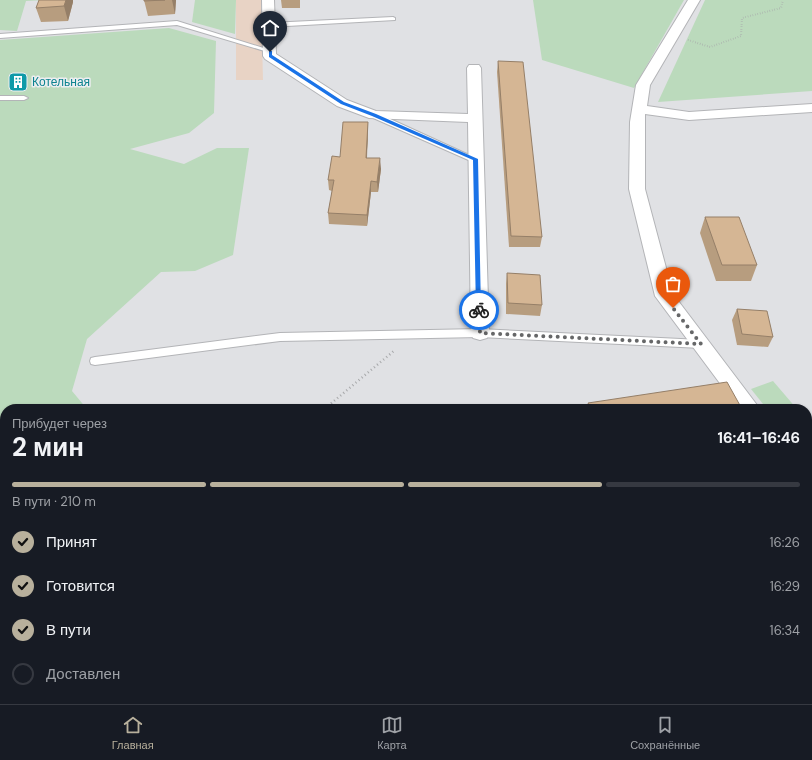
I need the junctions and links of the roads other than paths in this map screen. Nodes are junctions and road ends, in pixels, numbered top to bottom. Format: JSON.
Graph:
{"nodes":[{"id":1,"x":268,"y":0,"type":"edge"},
{"id":2,"x":694,"y":0,"type":"edge"},
{"id":3,"x":393,"y":19,"type":"dead end"},
{"id":4,"x":269,"y":25,"type":"junction"},
{"id":5,"x":0,"y":36,"type":"edge"},
{"id":6,"x":270,"y":52,"type":"junction"},
{"id":7,"x":474,"y":68,"type":"dead end"},
{"id":8,"x":0,"y":98,"type":"edge"},
{"id":9,"x":24,"y":98,"type":"dead end"},
{"id":10,"x":812,"y":108,"type":"edge"},
{"id":11,"x":640,"y":109,"type":"junction"},
{"id":12,"x":374,"y":115,"type":"junction"},
{"id":13,"x":475,"y":118,"type":"junction"},
{"id":14,"x":476,"y":160,"type":"junction"},
{"id":15,"x":480,"y":333,"type":"junction"},
{"id":16,"x":701,"y":344,"type":"junction"},
{"id":17,"x":95,"y":361,"type":"dead end"},
{"id":18,"x":746,"y":404,"type":"edge"}],
"edges":[{"from":1,"to":4,"type":"street"},
{"from":2,"to":11,"type":"street"},
{"from":3,"to":4,"type":"lane"},
{"from":4,"to":6,"type":"street"},
{"from":5,"to":6,"type":"lane"},
{"from":6,"to":12,"type":"street"},
{"from":7,"to":13,"type":"street"},
{"from":8,"to":9,"type":"lane"},
{"from":10,"to":11,"type":"street"},
{"from":11,"to":16,"type":"street"},
{"from":12,"to":13,"type":"street"},
{"from":12,"to":14,"type":"lane"},
{"from":13,"to":14,"type":"street"},
{"from":14,"to":15,"type":"street"},
{"from":15,"to":16,"type":"lane"},
{"from":15,"to":17,"type":"lane"},
{"from":16,"to":18,"type":"street"}]}
